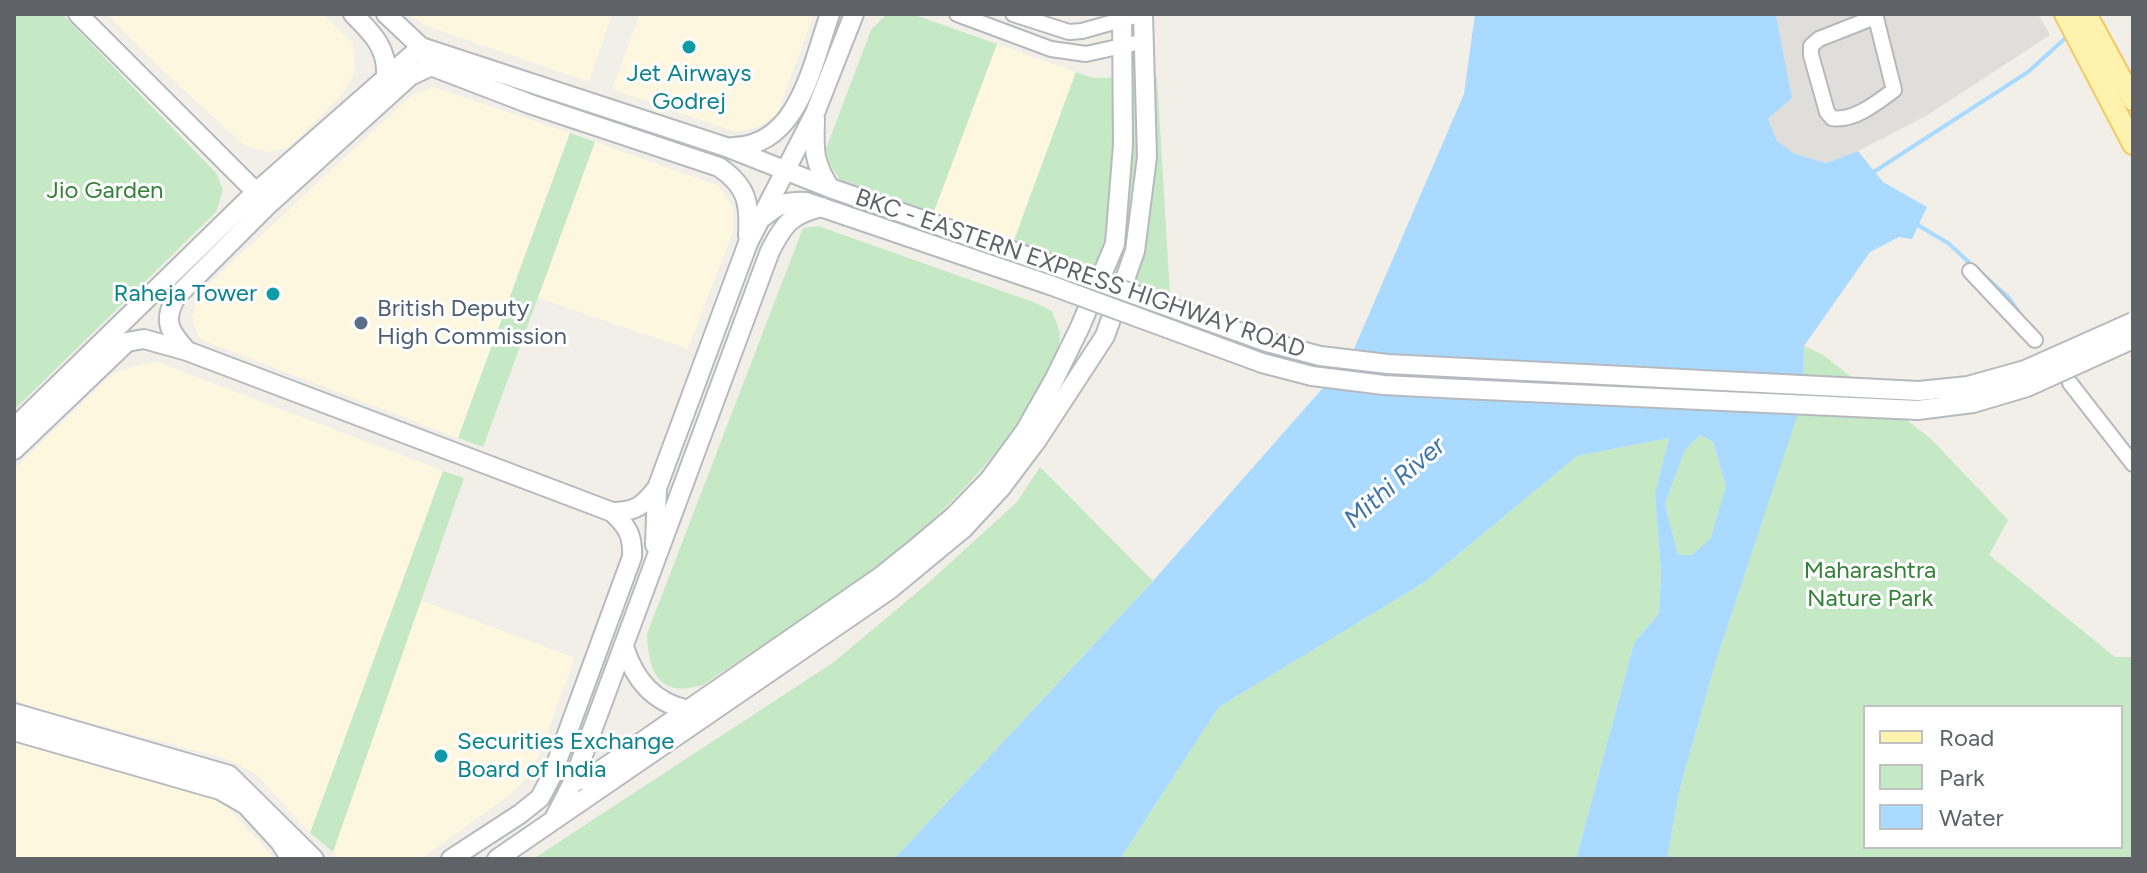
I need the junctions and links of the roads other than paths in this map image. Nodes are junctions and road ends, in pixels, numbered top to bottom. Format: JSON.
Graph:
{"nodes":[{"id":1,"x":78,"y":14,"type":"edge"},
{"id":2,"x":353,"y":14,"type":"edge"},
{"id":3,"x":386,"y":14,"type":"edge"},
{"id":4,"x":830,"y":14,"type":"edge"},
{"id":5,"x":854,"y":14,"type":"edge"},
{"id":6,"x":957,"y":14,"type":"edge"},
{"id":7,"x":1013,"y":14,"type":"edge"},
{"id":8,"x":1142,"y":14,"type":"edge"},
{"id":9,"x":2065,"y":14,"type":"edge"},
{"id":10,"x":2086,"y":14,"type":"edge"},
{"id":11,"x":1875,"y":16,"type":"edge"},
{"id":12,"x":1122,"y":17,"type":"edge"},
{"id":13,"x":1145,"y":41,"type":"junction"},
{"id":14,"x":1123,"y":46,"type":"junction"},
{"id":15,"x":421,"y":47,"type":"junction"},
{"id":16,"x":431,"y":66,"type":"junction"},
{"id":17,"x":386,"y":77,"type":"junction"},
{"id":18,"x":2108,"y":78,"type":"junction"},
{"id":19,"x":2133,"y":100,"type":"edge"},
{"id":20,"x":815,"y":113,"type":"junction"},
{"id":21,"x":2133,"y":142,"type":"edge"},
{"id":22,"x":726,"y":147,"type":"junction"},
{"id":23,"x":785,"y":170,"type":"junction"},
{"id":24,"x":830,"y":188,"type":"junction"},
{"id":25,"x":256,"y":192,"type":"junction"},
{"id":26,"x":822,"y":207,"type":"junction"},
{"id":27,"x":759,"y":220,"type":"junction"},
{"id":28,"x":748,"y":243,"type":"junction"},
{"id":29,"x":1970,"y":271,"type":"dead end"},
{"id":30,"x":2133,"y":322,"type":"edge"},
{"id":31,"x":1080,"y":327,"type":"junction"},
{"id":32,"x":1105,"y":336,"type":"junction"},
{"id":33,"x":2133,"y":339,"type":"edge"},
{"id":34,"x":2035,"y":340,"type":"dead end"},
{"id":35,"x":187,"y":351,"type":"junction"},
{"id":36,"x":2070,"y":383,"type":"dead end"},
{"id":37,"x":14,"y":428,"type":"edge"},
{"id":38,"x":14,"y":450,"type":"edge"},
{"id":39,"x":2133,"y":464,"type":"edge"},
{"id":40,"x":657,"y":488,"type":"junction"},
{"id":41,"x":612,"y":512,"type":"junction"},
{"id":42,"x":654,"y":564,"type":"junction"},
{"id":43,"x":624,"y":647,"type":"junction"},
{"id":44,"x":688,"y":710,"type":"junction"},
{"id":45,"x":14,"y":713,"type":"edge"},
{"id":46,"x":14,"y":731,"type":"edge"},
{"id":47,"x":573,"y":782,"type":"junction"},
{"id":48,"x":553,"y":820,"type":"junction"},
{"id":49,"x":291,"y":859,"type":"edge"},
{"id":50,"x":314,"y":859,"type":"edge"},
{"id":51,"x":451,"y":859,"type":"edge"},
{"id":52,"x":497,"y":859,"type":"edge"}],
"edges":[{"from":1,"to":25,"type":"main road"},
{"from":2,"to":17,"type":"main road"},
{"from":3,"to":15,"type":"main road"},
{"from":4,"to":22,"type":"main road"},
{"from":5,"to":20,"type":"main road"},
{"from":6,"to":14,"type":"street"},
{"from":7,"to":12,"type":"street"},
{"from":8,"to":12,"type":"street"},
{"from":8,"to":13,"type":"main road"},
{"from":9,"to":18,"type":"main road"},
{"from":10,"to":18,"type":"main road"},
{"from":11,"to":11,"type":"street"},
{"from":12,"to":14,"type":"main road"},
{"from":13,"to":14,"type":"street"},
{"from":13,"to":32,"type":"main road"},
{"from":14,"to":31,"type":"main road"},
{"from":15,"to":16,"type":"main road"},
{"from":15,"to":17,"type":"main road"},
{"from":15,"to":22,"type":"main road","name":"BKC - EASTERN EXPRESS HIGHWAY ROAD"},
{"from":16,"to":28,"type":"main road"},
{"from":16,"to":35,"type":"main road"},
{"from":17,"to":25,"type":"main road"},
{"from":18,"to":19,"type":"main road"},
{"from":18,"to":21,"type":"main road"},
{"from":20,"to":23,"type":"main road"},
{"from":20,"to":24,"type":"main road"},
{"from":22,"to":23,"type":"main road","name":"BKC - EASTERN EXPRESS HIGHWAY ROAD"},
{"from":23,"to":24,"type":"main road","name":"BKC - EASTERN EXPRESS HIGHWAY ROAD"},
{"from":23,"to":27,"type":"main road"},
{"from":24,"to":30,"type":"main road","name":"BKC - EASTERN EXPRESS HIGHWAY ROAD","bridge":true},
{"from":25,"to":37,"type":"main road"},
{"from":26,"to":27,"type":"main road","name":"BKC - EASTERN EXPRESS HIGHWAY ROAD"},
{"from":26,"to":33,"type":"main road","name":"BKC - EASTERN EXPRESS HIGHWAY ROAD","bridge":true},
{"from":26,"to":42,"type":"main road"},
{"from":27,"to":28,"type":"main road"},
{"from":28,"to":40,"type":"main road"},
{"from":29,"to":34,"type":"street"},
{"from":31,"to":32,"type":"main road"},
{"from":31,"to":44,"type":"main road"},
{"from":32,"to":48,"type":"main road"},
{"from":35,"to":38,"type":"main road"},
{"from":35,"to":41,"type":"main road"},
{"from":36,"to":39,"type":"street"},
{"from":40,"to":41,"type":"main road"},
{"from":40,"to":42,"type":"main road"},
{"from":41,"to":51,"type":"main road"},
{"from":42,"to":43,"type":"main road"},
{"from":43,"to":44,"type":"main road"},
{"from":43,"to":47,"type":"main road"},
{"from":44,"to":47,"type":"main road"},
{"from":45,"to":50,"type":"main road"},
{"from":46,"to":49,"type":"main road"},
{"from":47,"to":48,"type":"main road"},
{"from":48,"to":52,"type":"main road"}]}
